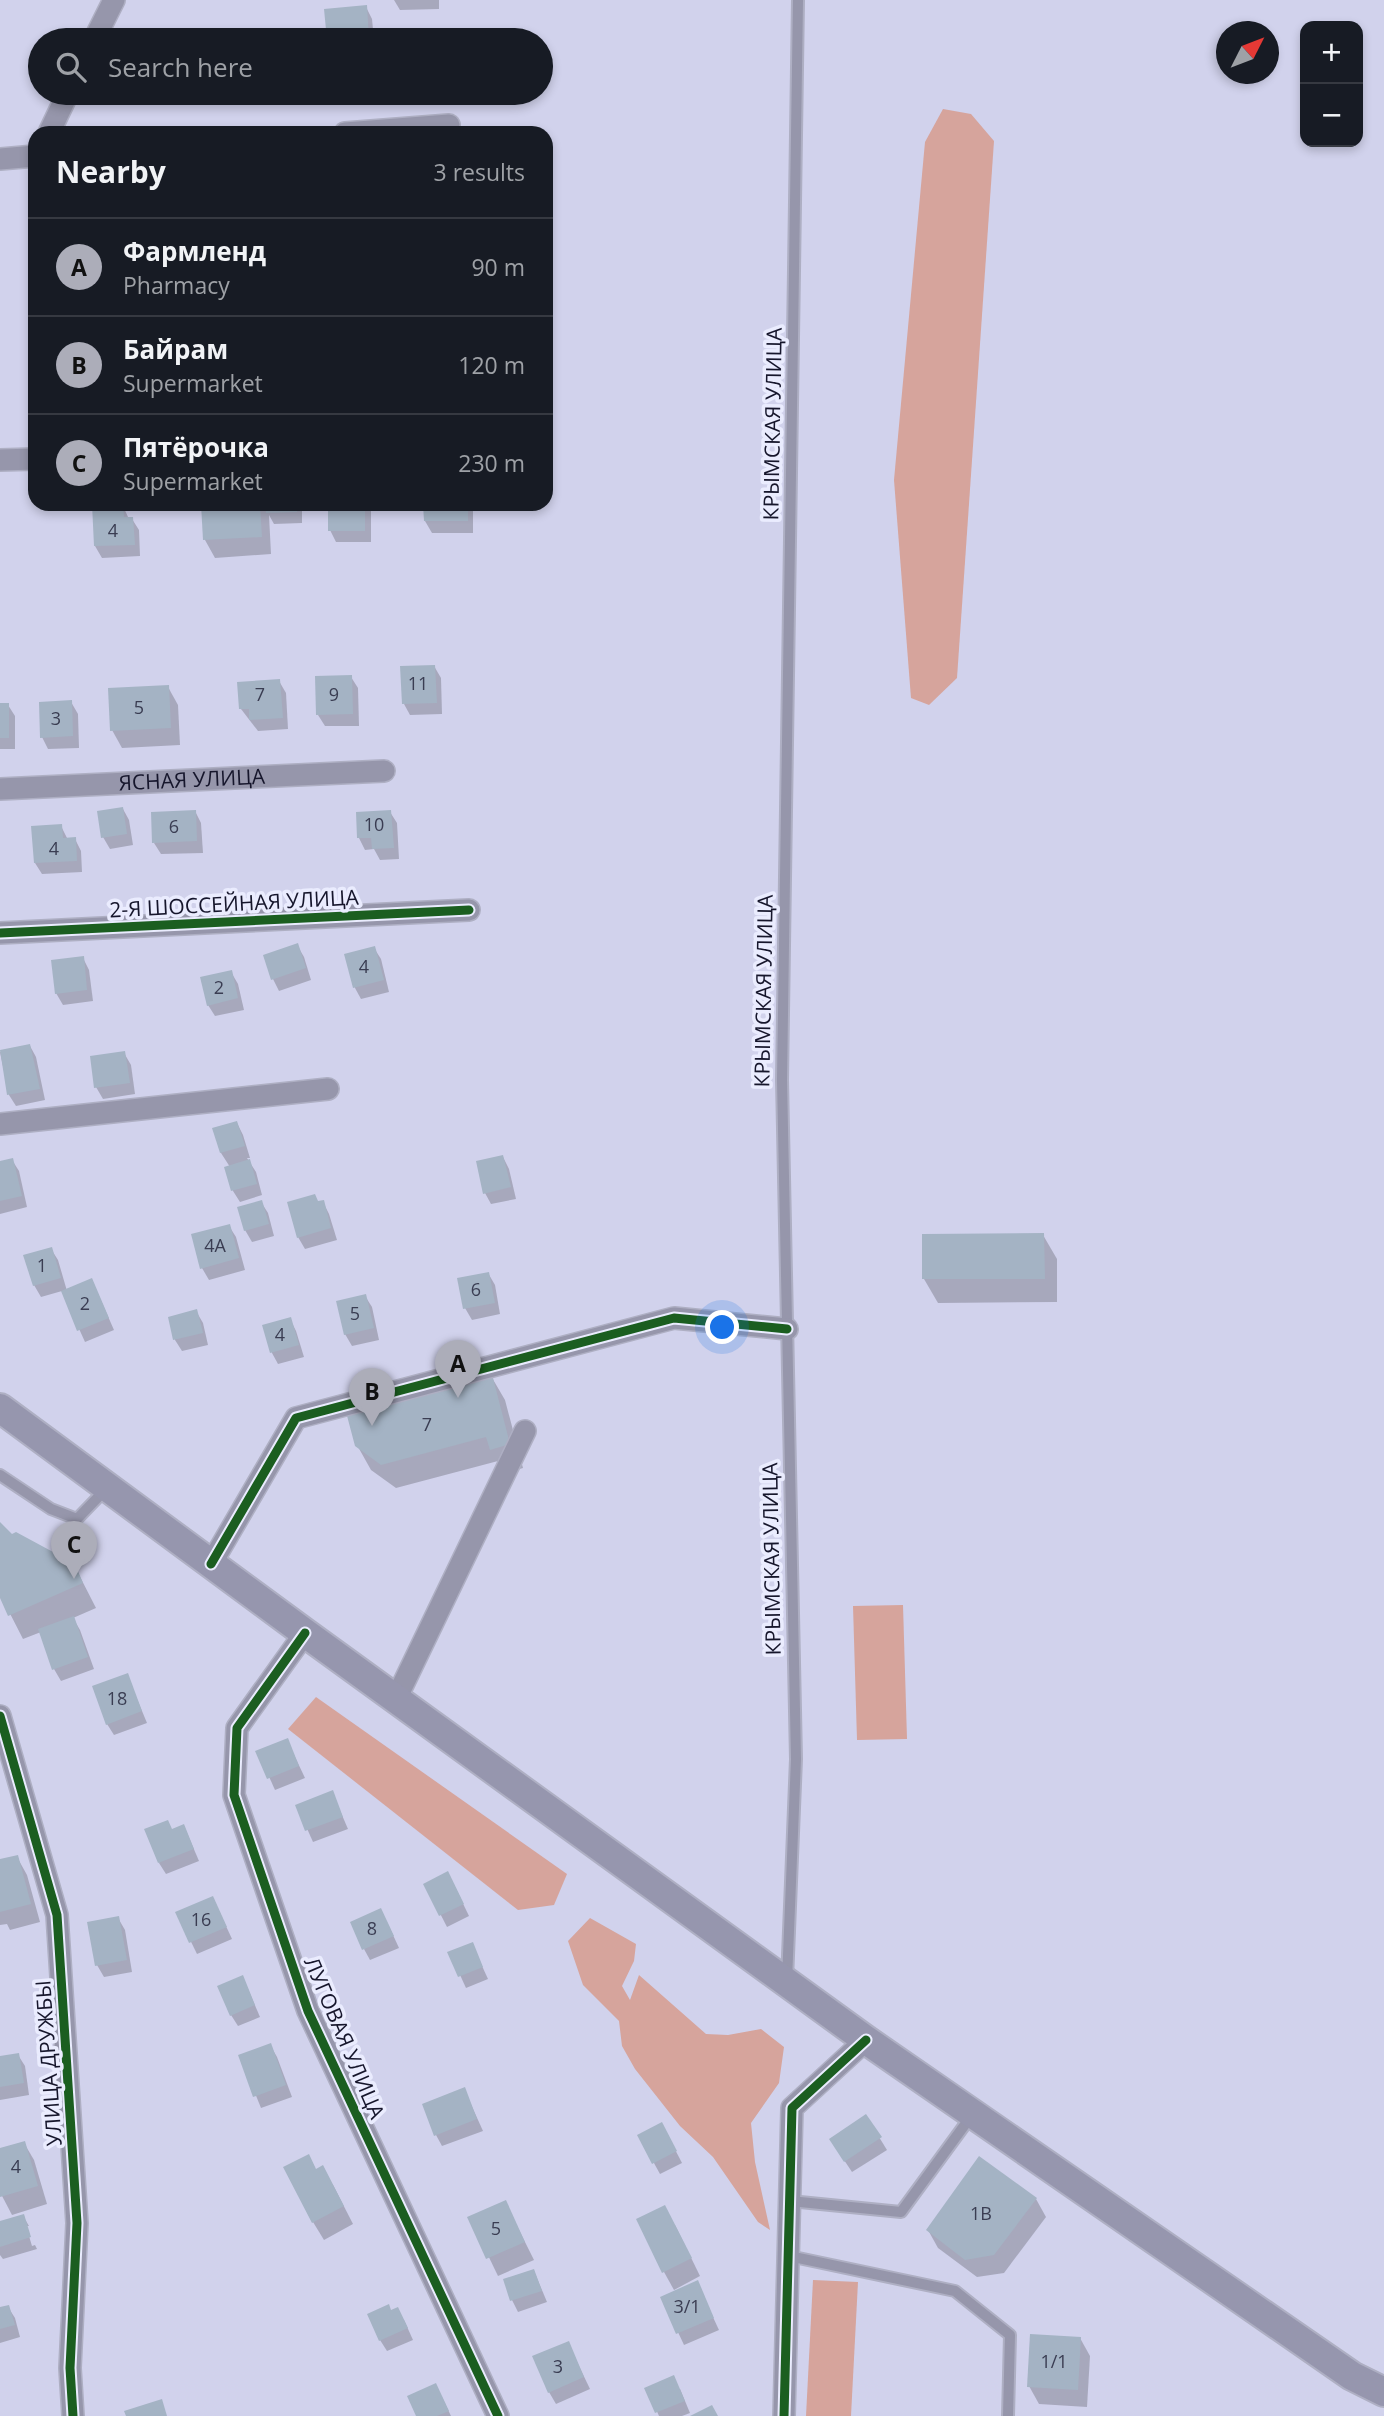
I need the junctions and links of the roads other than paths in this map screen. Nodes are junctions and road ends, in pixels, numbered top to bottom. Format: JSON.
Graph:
{"nodes":[{"id":1,"x":114,"y":0,"type":"edge"},
{"id":2,"x":798,"y":0,"type":"edge"},
{"id":3,"x":100,"y":28,"type":"edge"},
{"id":4,"x":62,"y":105,"type":"edge"},
{"id":5,"x":449,"y":125,"type":"dead end"},
{"id":6,"x":52,"y":126,"type":"edge"},
{"id":7,"x":436,"y":126,"type":"edge"},
{"id":8,"x":28,"y":157,"type":"edge"},
{"id":9,"x":0,"y":159,"type":"edge"},
{"id":10,"x":28,"y":459,"type":"edge"},
{"id":11,"x":0,"y":460,"type":"edge"},
{"id":12,"x":384,"y":771,"type":"dead end"},
{"id":13,"x":0,"y":789,"type":"edge"},
{"id":14,"x":469,"y":910,"type":"dead end"},
{"id":15,"x":0,"y":933,"type":"edge"},
{"id":16,"x":328,"y":1089,"type":"dead end"},
{"id":17,"x":0,"y":1124,"type":"edge"},
{"id":18,"x":787,"y":1329,"type":"junction"},
{"id":19,"x":0,"y":1408,"type":"edge"},
{"id":20,"x":525,"y":1431,"type":"dead end"},
{"id":21,"x":0,"y":1475,"type":"edge"},
{"id":22,"x":108,"y":1487,"type":"junction"},
{"id":23,"x":212,"y":1564,"type":"junction"},
{"id":24,"x":305,"y":1633,"type":"junction"},
{"id":25,"x":396,"y":1699,"type":"junction"},
{"id":26,"x":0,"y":1716,"type":"edge"},
{"id":27,"x":787,"y":1982,"type":"junction"},
{"id":28,"x":866,"y":2040,"type":"junction"},
{"id":29,"x":972,"y":2114,"type":"junction"},
{"id":30,"x":790,"y":2201,"type":"junction"},
{"id":31,"x":789,"y":2256,"type":"junction"},
{"id":32,"x":1384,"y":2392,"type":"edge"},
{"id":33,"x":73,"y":2416,"type":"edge"},
{"id":34,"x":498,"y":2416,"type":"edge"},
{"id":35,"x":784,"y":2416,"type":"edge"},
{"id":36,"x":1008,"y":2416,"type":"edge"}],
"edges":[{"from":1,"to":3,"type":"street"},
{"from":2,"to":18,"type":"lane","name":"КРЫМСКАЯ УЛИЦА"},
{"from":4,"to":6,"type":"street"},
{"from":5,"to":7,"type":"street"},
{"from":8,"to":9,"type":"street"},
{"from":10,"to":11,"type":"street"},
{"from":12,"to":13,"type":"street","name":"ЯСНАЯ УЛИЦА"},
{"from":14,"to":15,"type":"street","name":"2-Я ШОССЕЙНАЯ УЛИЦА"},
{"from":16,"to":17,"type":"street"},
{"from":18,"to":23,"type":"street"},
{"from":18,"to":27,"type":"lane","name":"КРЫМСКАЯ УЛИЦА"},
{"from":19,"to":22,"type":"main road"},
{"from":20,"to":25,"type":"street"},
{"from":21,"to":22,"type":"lane"},
{"from":22,"to":23,"type":"main road"},
{"from":23,"to":24,"type":"main road"},
{"from":24,"to":25,"type":"main road"},
{"from":24,"to":34,"type":"street","name":"ЛУГОВАЯ УЛИЦА"},
{"from":25,"to":27,"type":"main road"},
{"from":26,"to":33,"type":"street","name":"УЛИЦА ДРУЖБЫ"},
{"from":27,"to":28,"type":"main road"},
{"from":28,"to":29,"type":"main road"},
{"from":28,"to":30,"type":"street"},
{"from":29,"to":30,"type":"lane"},
{"from":29,"to":32,"type":"main road"},
{"from":30,"to":31,"type":"street"},
{"from":31,"to":35,"type":"street"},
{"from":31,"to":36,"type":"lane"}]}
